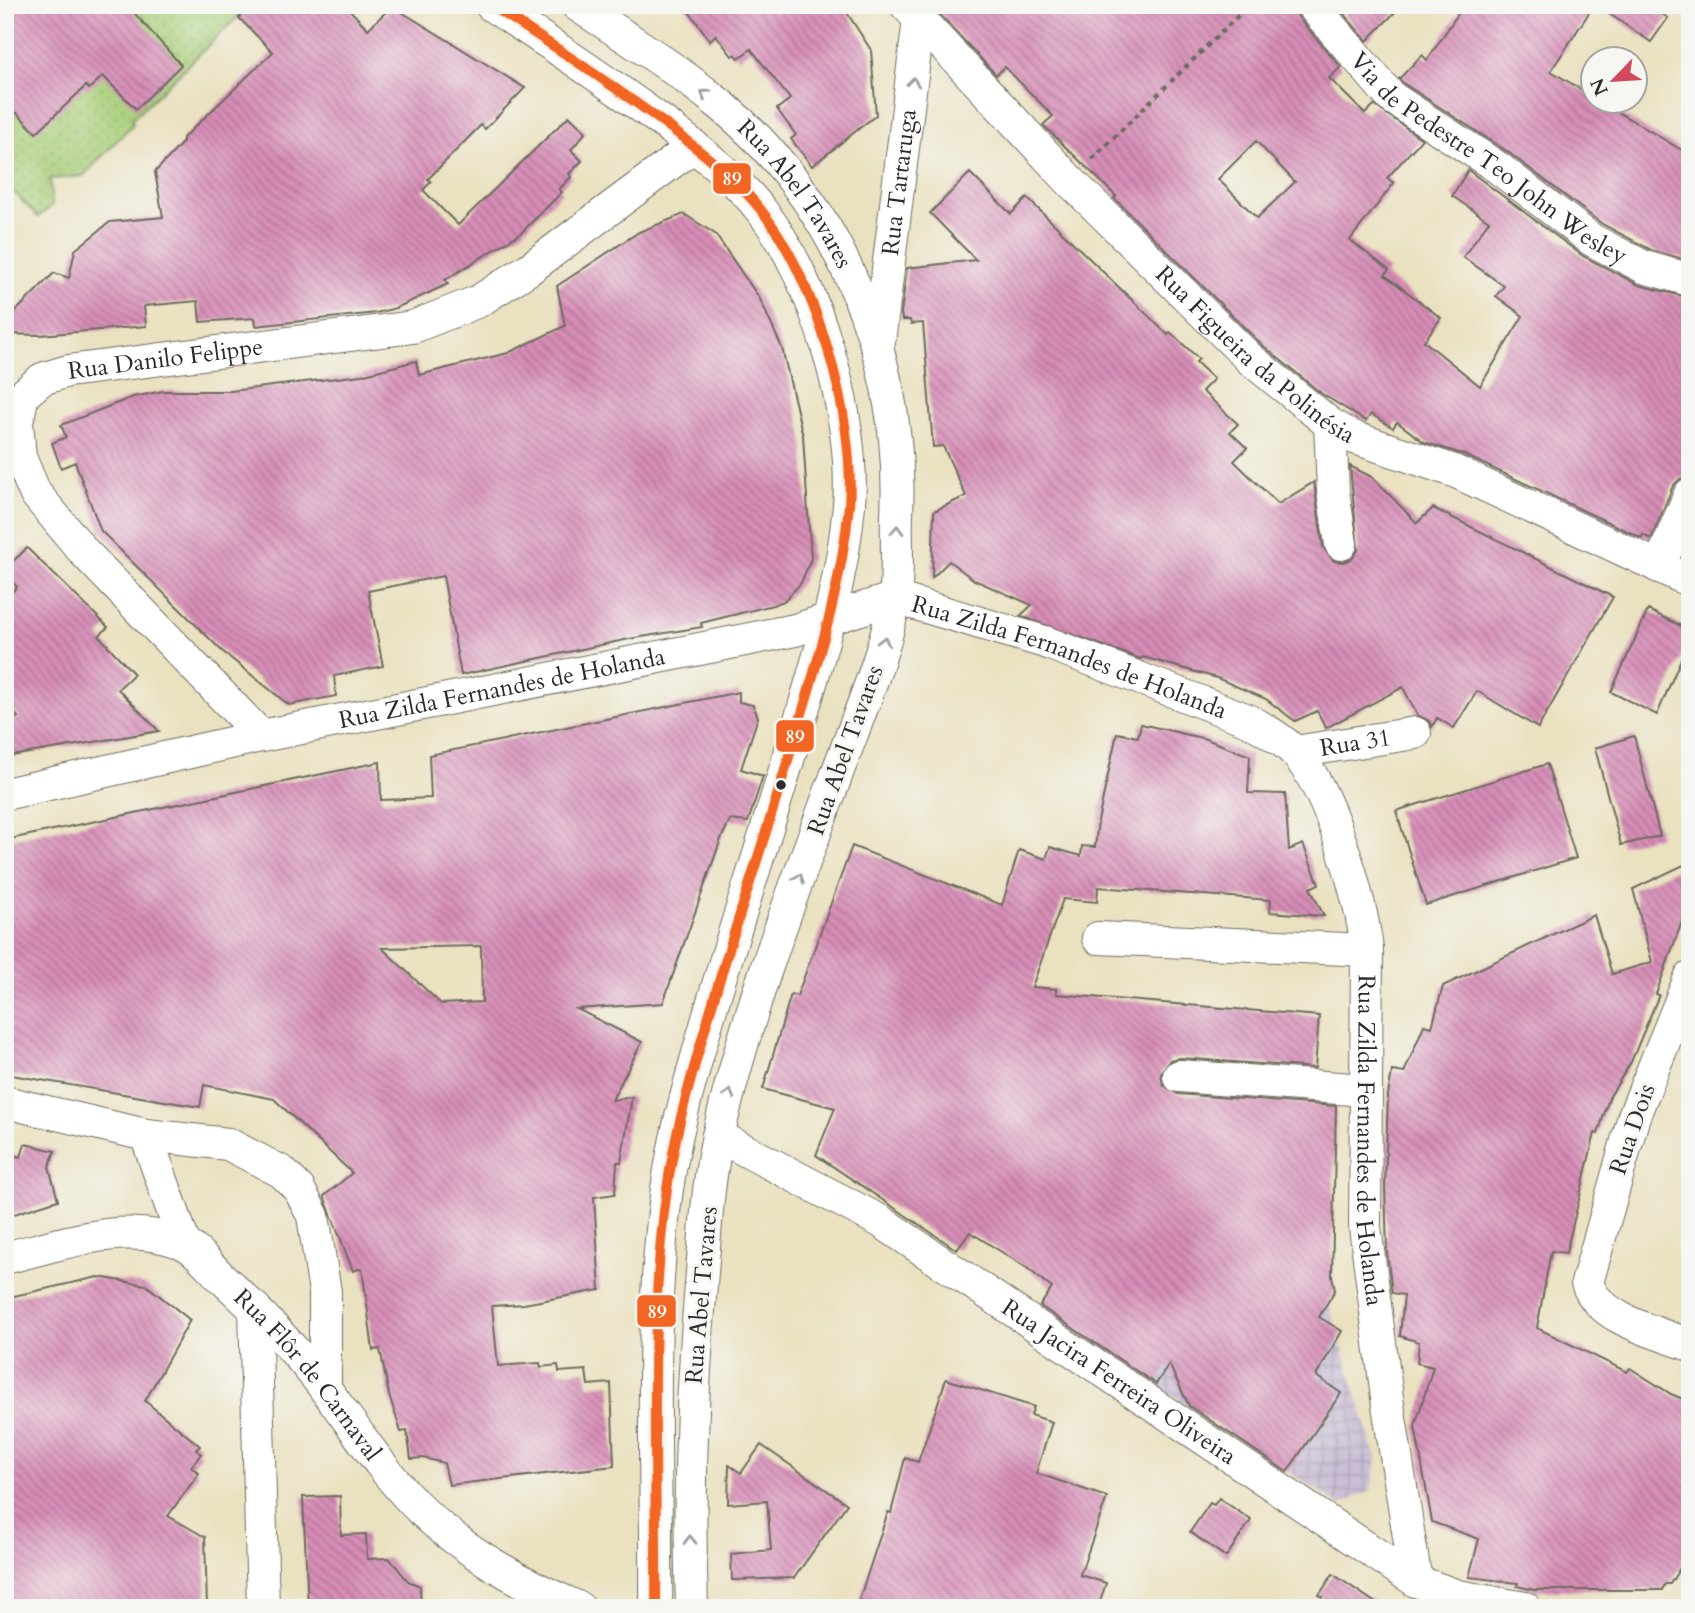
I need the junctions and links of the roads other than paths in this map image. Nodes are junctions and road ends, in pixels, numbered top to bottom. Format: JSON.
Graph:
{"nodes":[{"id":1,"x":491,"y":5,"type":"edge"},
{"id":2,"x":577,"y":5,"type":"edge"},
{"id":3,"x":1312,"y":5,"type":"edge"},
{"id":4,"x":912,"y":12,"type":"edge"},
{"id":5,"x":694,"y":146,"type":"junction"},
{"id":6,"x":1690,"y":280,"type":"edge"},
{"id":7,"x":878,"y":344,"type":"junction"},
{"id":8,"x":1330,"y":424,"type":"junction"},
{"id":9,"x":1690,"y":494,"type":"edge"},
{"id":10,"x":1341,"y":544,"type":"dead end"},
{"id":11,"x":1659,"y":567,"type":"junction"},
{"id":12,"x":1690,"y":581,"type":"edge"},
{"id":13,"x":895,"y":598,"type":"junction"},
{"id":14,"x":829,"y":619,"type":"junction"},
{"id":15,"x":1415,"y":733,"type":"dead end"},
{"id":16,"x":261,"y":736,"type":"junction"},
{"id":17,"x":1295,"y":752,"type":"junction"},
{"id":18,"x":5,"y":794,"type":"edge"},
{"id":19,"x":1098,"y":938,"type":"dead end"},
{"id":20,"x":1367,"y":950,"type":"junction"},
{"id":21,"x":1690,"y":978,"type":"edge"},
{"id":22,"x":1179,"y":1076,"type":"dead end"},
{"id":23,"x":1365,"y":1090,"type":"junction"},
{"id":24,"x":5,"y":1102,"type":"edge"},
{"id":25,"x":146,"y":1135,"type":"junction"},
{"id":26,"x":718,"y":1136,"type":"junction"},
{"id":27,"x":184,"y":1243,"type":"junction"},
{"id":28,"x":5,"y":1258,"type":"edge"},
{"id":29,"x":255,"y":1308,"type":"junction"},
{"id":30,"x":1690,"y":1345,"type":"edge"},
{"id":31,"x":325,"y":1388,"type":"junction"},
{"id":32,"x":1416,"y":1581,"type":"junction"},
{"id":33,"x":263,"y":1608,"type":"edge"},
{"id":34,"x":579,"y":1608,"type":"edge"},
{"id":35,"x":656,"y":1608,"type":"edge"},
{"id":36,"x":692,"y":1608,"type":"edge"},
{"id":37,"x":1525,"y":1608,"type":"edge"}],
"edges":[{"from":1,"to":5,"type":"street","name":"Rua Abel Tavares"},
{"from":7,"to":2,"type":"street","name":"Rua Abel Tavares","one_way":true},
{"from":3,"to":6,"type":"street","name":"Via de Pedestre Teo John Wesley"},
{"from":7,"to":4,"type":"street","name":"Rua Tartaruga","one_way":true},
{"from":4,"to":8,"type":"street","name":"Rua Figueira da Polinésia"},
{"from":5,"to":14,"type":"street","name":"Rua Abel Tavares"},
{"from":5,"to":16,"type":"street","name":"Rua Danilo Felippe"},
{"from":13,"to":7,"type":"street","name":"Rua Abel Tavares","one_way":true},
{"from":8,"to":10,"type":"street"},
{"from":8,"to":11,"type":"street","name":"Rua Figueira da Polinésia"},
{"from":9,"to":11,"type":"street"},
{"from":11,"to":12,"type":"street","name":"Rua Figueira da Polinésia"},
{"from":13,"to":14,"type":"street","name":"Rua Zilda Fernandes de Holanda"},
{"from":13,"to":17,"type":"street","name":"Rua Zilda Fernandes de Holanda"},
{"from":26,"to":13,"type":"street","name":"Rua Abel Tavares","one_way":true},
{"from":14,"to":16,"type":"street","name":"Rua Zilda Fernandes de Holanda"},
{"from":14,"to":35,"type":"street","name":"Rua Abel Tavares"},
{"from":15,"to":17,"type":"street","name":"Rua 31"},
{"from":16,"to":18,"type":"street","name":"Rua Zilda Fernandes de Holanda"},
{"from":17,"to":20,"type":"street","name":"Rua Zilda Fernandes de Holanda"},
{"from":19,"to":20,"type":"street"},
{"from":20,"to":23,"type":"street","name":"Rua Zilda Fernandes de Holanda"},
{"from":21,"to":30,"type":"street","name":"Rua Dois"},
{"from":22,"to":23,"type":"street"},
{"from":23,"to":32,"type":"street","name":"Rua Zilda Fernandes de Holanda"},
{"from":24,"to":25,"type":"street"},
{"from":25,"to":27,"type":"street"},
{"from":25,"to":31,"type":"street"},
{"from":26,"to":32,"type":"street","name":"Rua Jacira Ferreira Oliveira"},
{"from":36,"to":26,"type":"street","name":"Rua Abel Tavares","one_way":true},
{"from":27,"to":28,"type":"street","name":"Rua Flôr de Carnaval"},
{"from":27,"to":29,"type":"street","name":"Rua Flôr de Carnaval"},
{"from":29,"to":31,"type":"street","name":"Rua Flôr de Carnaval"},
{"from":29,"to":33,"type":"street"},
{"from":31,"to":34,"type":"street","name":"Rua Flôr de Carnaval"},
{"from":32,"to":37,"type":"street","name":"Rua Jacira Ferreira Oliveira"}]}
